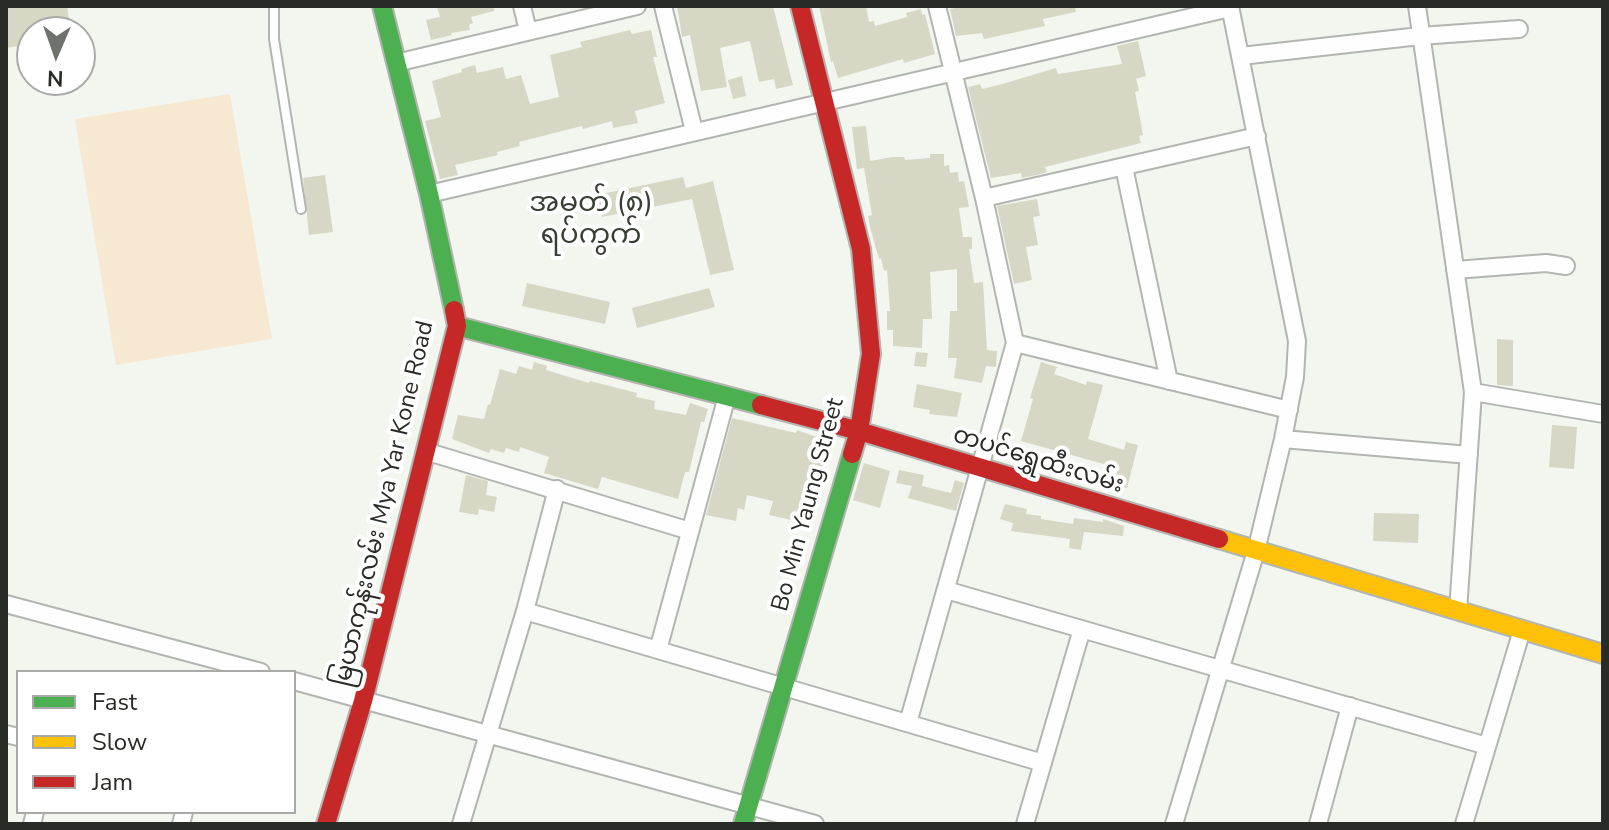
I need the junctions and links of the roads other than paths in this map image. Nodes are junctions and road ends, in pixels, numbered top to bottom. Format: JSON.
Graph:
{"nodes":[{"id":1,"x":274,"y":6,"type":"edge"},
{"id":2,"x":382,"y":6,"type":"edge"},
{"id":3,"x":522,"y":6,"type":"edge"},
{"id":4,"x":637,"y":6,"type":"edge"},
{"id":5,"x":663,"y":6,"type":"edge"},
{"id":6,"x":800,"y":6,"type":"edge"},
{"id":7,"x":937,"y":6,"type":"edge"},
{"id":8,"x":1417,"y":6,"type":"edge"},
{"id":9,"x":1230,"y":7,"type":"edge"},
{"id":10,"x":1519,"y":29,"type":"dead end"},
{"id":11,"x":528,"y":31,"type":"junction"},
{"id":12,"x":1420,"y":36,"type":"junction"},
{"id":13,"x":1241,"y":56,"type":"junction"},
{"id":14,"x":396,"y":63,"type":"junction"},
{"id":15,"x":953,"y":72,"type":"junction"},
{"id":16,"x":824,"y":100,"type":"junction"},
{"id":17,"x":694,"y":131,"type":"junction"},
{"id":18,"x":1257,"y":136,"type":"junction"},
{"id":19,"x":1124,"y":167,"type":"junction"},
{"id":20,"x":429,"y":194,"type":"junction"},
{"id":21,"x":984,"y":198,"type":"junction"},
{"id":22,"x":301,"y":209,"type":"dead end"},
{"id":23,"x":1566,"y":266,"type":"dead end"},
{"id":24,"x":1455,"y":270,"type":"junction"},
{"id":25,"x":457,"y":326,"type":"junction"},
{"id":26,"x":1015,"y":343,"type":"junction"},
{"id":27,"x":1169,"y":381,"type":"junction"},
{"id":28,"x":1473,"y":392,"type":"junction"},
{"id":29,"x":727,"y":396,"type":"junction"},
{"id":30,"x":1289,"y":410,"type":"junction"},
{"id":31,"x":1603,"y":414,"type":"edge"},
{"id":32,"x":859,"y":431,"type":"junction"},
{"id":33,"x":1283,"y":439,"type":"junction"},
{"id":34,"x":425,"y":451,"type":"junction"},
{"id":35,"x":1469,"y":455,"type":"junction"},
{"id":36,"x":981,"y":469,"type":"junction"},
{"id":37,"x":557,"y":489,"type":"junction"},
{"id":38,"x":690,"y":531,"type":"junction"},
{"id":39,"x":1256,"y":551,"type":"junction"},
{"id":40,"x":946,"y":590,"type":"junction"},
{"id":41,"x":6,"y":604,"type":"edge"},
{"id":42,"x":525,"y":611,"type":"junction"},
{"id":43,"x":1458,"y":611,"type":"junction"},
{"id":44,"x":1082,"y":629,"type":"junction"},
{"id":45,"x":1522,"y":630,"type":"junction"},
{"id":46,"x":658,"y":650,"type":"junction"},
{"id":47,"x":1603,"y":654,"type":"edge"},
{"id":48,"x":224,"y":667,"type":"edge"},
{"id":49,"x":1221,"y":669,"type":"junction"},
{"id":50,"x":246,"y":670,"type":"edge"},
{"id":51,"x":296,"y":682,"type":"edge"},
{"id":52,"x":783,"y":687,"type":"junction"},
{"id":53,"x":363,"y":701,"type":"junction"},
{"id":54,"x":1350,"y":706,"type":"junction"},
{"id":55,"x":908,"y":723,"type":"junction"},
{"id":56,"x":488,"y":733,"type":"junction"},
{"id":57,"x":1487,"y":746,"type":"junction"},
{"id":58,"x":1043,"y":763,"type":"junction"},
{"id":59,"x":748,"y":805,"type":"junction"},
{"id":60,"x":326,"y":824,"type":"edge"},
{"id":61,"x":461,"y":824,"type":"edge"},
{"id":62,"x":743,"y":824,"type":"edge"},
{"id":63,"x":815,"y":824,"type":"edge"},
{"id":64,"x":1025,"y":824,"type":"edge"},
{"id":65,"x":1174,"y":824,"type":"edge"},
{"id":66,"x":1318,"y":824,"type":"edge"},
{"id":67,"x":1464,"y":824,"type":"edge"}],
"edges":[{"from":1,"to":22,"type":"lane"},
{"from":2,"to":14,"type":"street","name":"မြယာကုန်းလမ်း Mya Yar Kone Road"},
{"from":3,"to":11,"type":"street"},
{"from":4,"to":11,"type":"street"},
{"from":5,"to":17,"type":"street"},
{"from":6,"to":16,"type":"street","name":"Bo Min Yaung Street"},
{"from":7,"to":15,"type":"street"},
{"from":8,"to":12,"type":"street"},
{"from":9,"to":13,"type":"street"},
{"from":9,"to":15,"type":"street"},
{"from":10,"to":12,"type":"street"},
{"from":11,"to":14,"type":"street"},
{"from":12,"to":13,"type":"street"},
{"from":12,"to":24,"type":"street"},
{"from":13,"to":18,"type":"street"},
{"from":14,"to":20,"type":"street","name":"မြယာကုန်းလမ်း Mya Yar Kone Road"},
{"from":15,"to":16,"type":"street"},
{"from":15,"to":21,"type":"street"},
{"from":16,"to":17,"type":"street"},
{"from":16,"to":32,"type":"street","name":"Bo Min Yaung Street"},
{"from":17,"to":20,"type":"street"},
{"from":18,"to":19,"type":"street"},
{"from":18,"to":30,"type":"street"},
{"from":19,"to":21,"type":"street"},
{"from":19,"to":27,"type":"street"},
{"from":20,"to":25,"type":"street","name":"မြယာကုန်းလမ်း Mya Yar Kone Road"},
{"from":21,"to":26,"type":"street"},
{"from":23,"to":24,"type":"street"},
{"from":24,"to":28,"type":"street"},
{"from":25,"to":29,"type":"street","name":"တပင်ရွှေထီးလမ်း"},
{"from":25,"to":34,"type":"street","name":"မြယာကုန်းလမ်း Mya Yar Kone Road"},
{"from":26,"to":27,"type":"street"},
{"from":26,"to":36,"type":"street"},
{"from":27,"to":30,"type":"street"},
{"from":28,"to":31,"type":"street"},
{"from":28,"to":35,"type":"street"},
{"from":29,"to":32,"type":"street","name":"တပင်ရွှေထီးလမ်း"},
{"from":29,"to":38,"type":"street"},
{"from":30,"to":33,"type":"street"},
{"from":32,"to":36,"type":"street","name":"တပင်ရွှေထီးလမ်း"},
{"from":32,"to":52,"type":"street","name":"Bo Min Yaung Street"},
{"from":33,"to":35,"type":"street"},
{"from":33,"to":39,"type":"street"},
{"from":34,"to":37,"type":"street"},
{"from":34,"to":53,"type":"street","name":"မြယာကုန်းလမ်း Mya Yar Kone Road"},
{"from":35,"to":43,"type":"street"},
{"from":36,"to":39,"type":"street","name":"တပင်ရွှေထီးလမ်း"},
{"from":36,"to":40,"type":"street"},
{"from":37,"to":38,"type":"street"},
{"from":37,"to":42,"type":"street"},
{"from":38,"to":46,"type":"street"},
{"from":39,"to":43,"type":"street","name":"တပင်ရွှေထီးလမ်း"},
{"from":39,"to":49,"type":"street"},
{"from":40,"to":44,"type":"street"},
{"from":40,"to":55,"type":"street"},
{"from":41,"to":48,"type":"street"},
{"from":42,"to":46,"type":"street"},
{"from":42,"to":56,"type":"street"},
{"from":43,"to":45,"type":"street","name":"တပင်ရွှေထီးလမ်း"},
{"from":44,"to":49,"type":"street"},
{"from":44,"to":58,"type":"street"},
{"from":45,"to":47,"type":"street","name":"တပင်ရွှေထီးလမ်း"},
{"from":45,"to":57,"type":"street"},
{"from":46,"to":52,"type":"street"},
{"from":48,"to":50,"type":"street"},
{"from":49,"to":54,"type":"street"},
{"from":49,"to":65,"type":"street"},
{"from":51,"to":53,"type":"street"},
{"from":52,"to":55,"type":"street"},
{"from":52,"to":59,"type":"street","name":"Bo Min Yaung Street"},
{"from":53,"to":56,"type":"street"},
{"from":53,"to":60,"type":"street","name":"မြယာကုန်းလမ်း Mya Yar Kone Road"},
{"from":54,"to":57,"type":"street"},
{"from":54,"to":66,"type":"street"},
{"from":55,"to":58,"type":"street"},
{"from":56,"to":59,"type":"street"},
{"from":56,"to":61,"type":"street"},
{"from":57,"to":67,"type":"street"},
{"from":58,"to":64,"type":"street"},
{"from":59,"to":62,"type":"street","name":"Bo Min Yaung Street"},
{"from":59,"to":63,"type":"street"}]}
